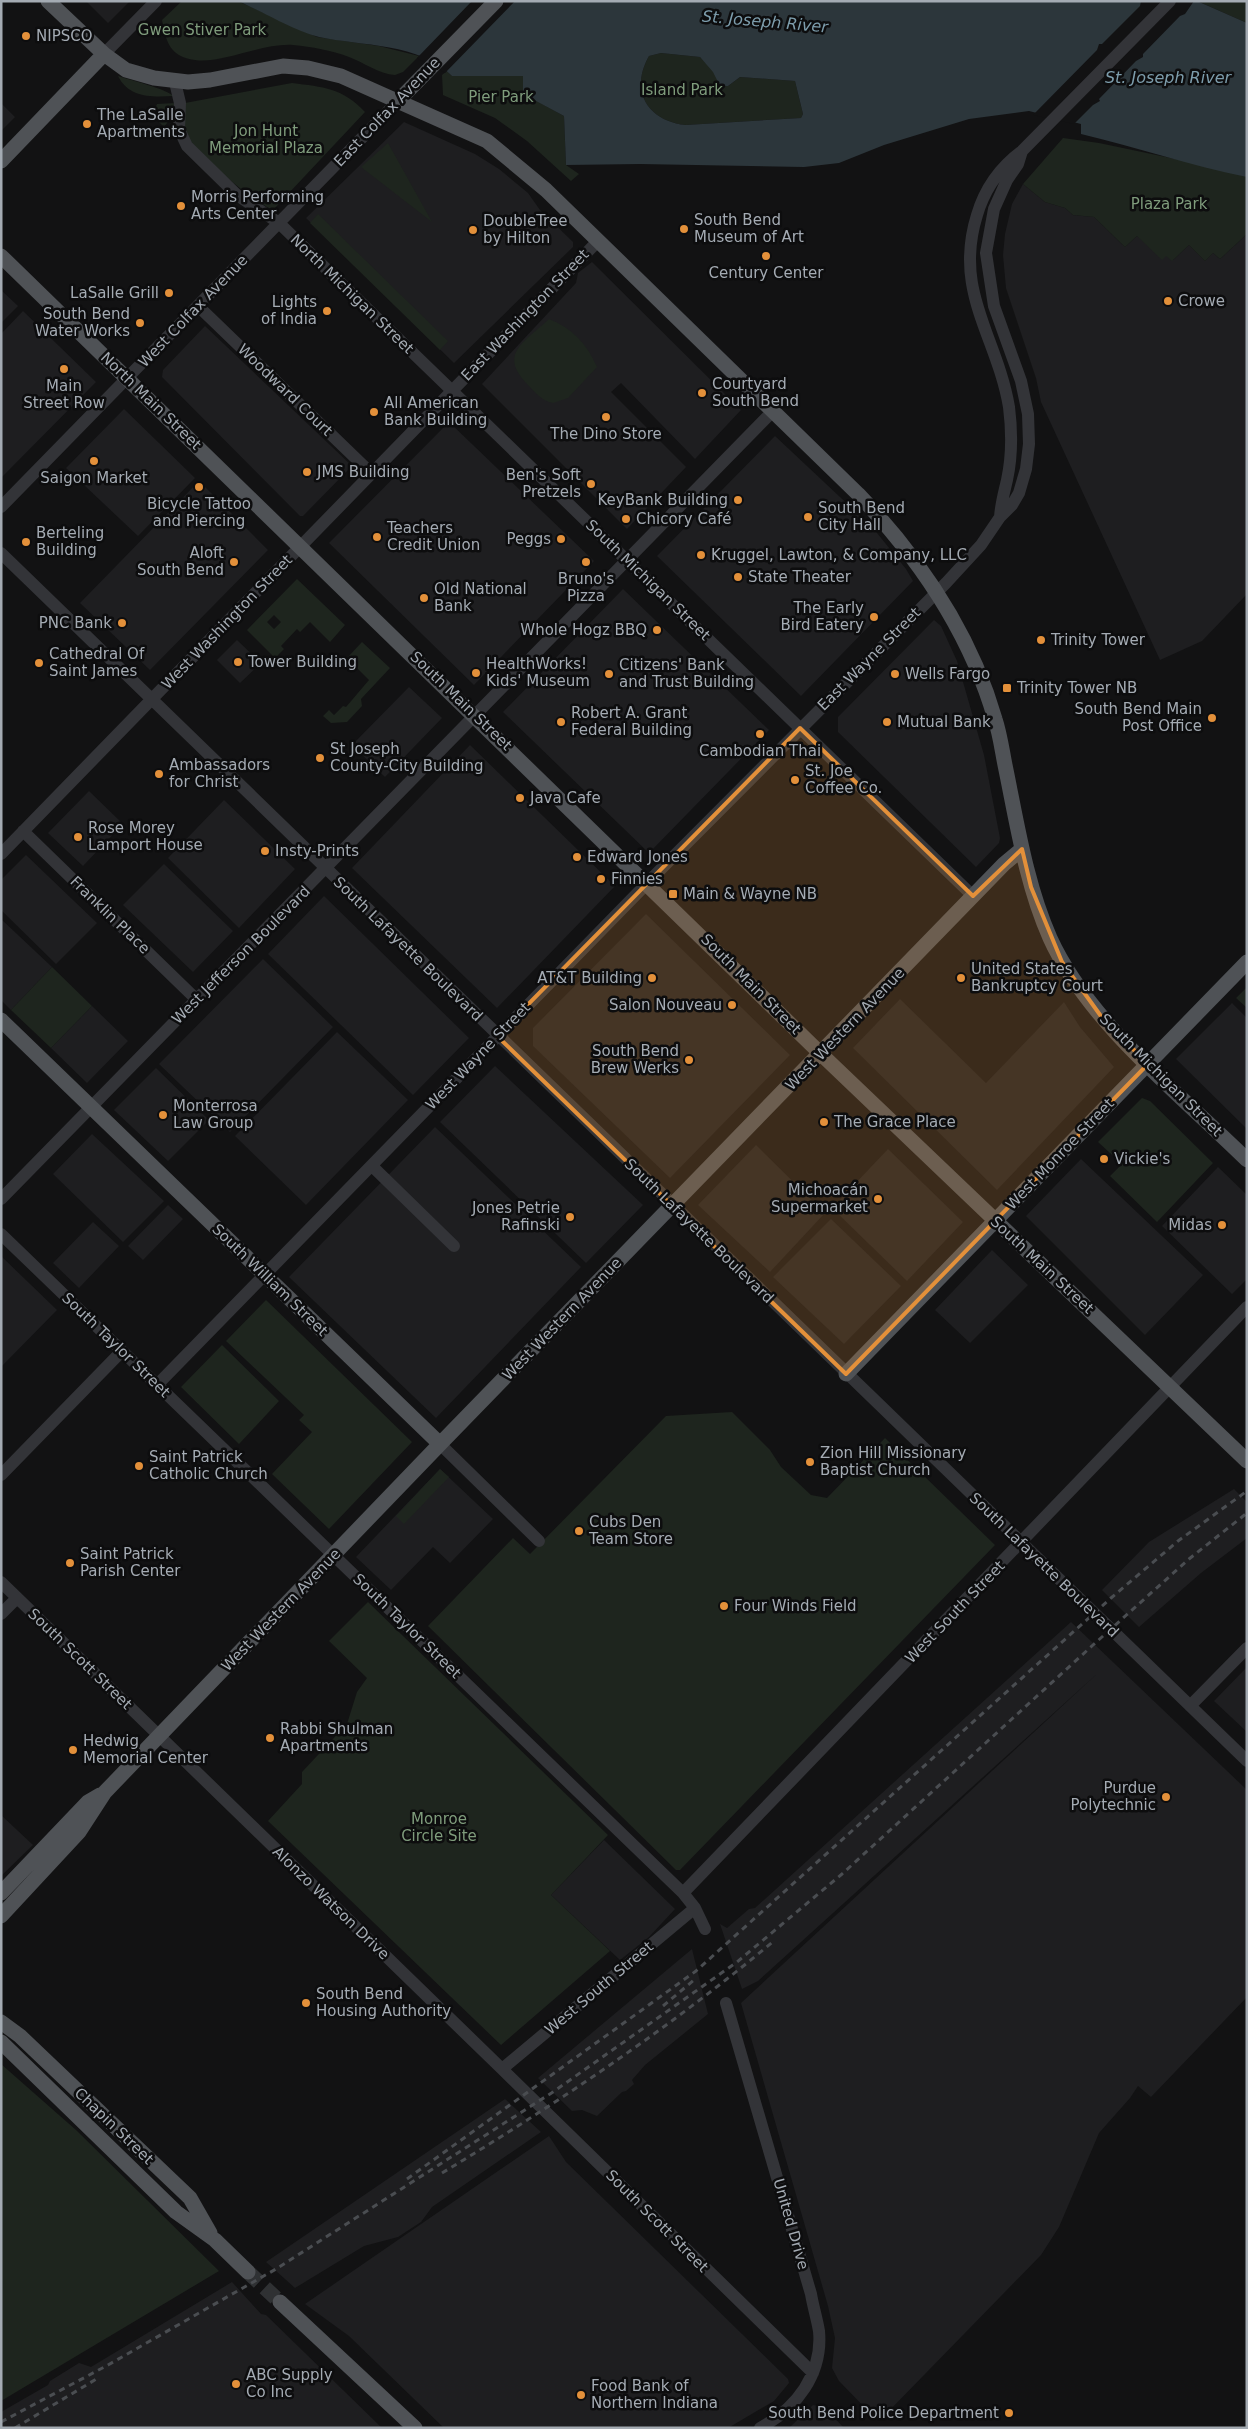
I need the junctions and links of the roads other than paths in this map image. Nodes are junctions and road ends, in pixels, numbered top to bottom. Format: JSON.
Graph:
{"nodes":[{"id":1,"x":48,"y":1,"type":"edge"},
{"id":2,"x":156,"y":1,"type":"edge"},
{"id":3,"x":496,"y":1,"type":"edge"},
{"id":4,"x":1170,"y":1,"type":"edge"},
{"id":5,"x":104,"y":54,"type":"junction"},
{"id":6,"x":175,"y":82,"type":"junction"},
{"id":7,"x":398,"y":101,"type":"junction"},
{"id":8,"x":1022,"y":151,"type":"junction"},
{"id":9,"x":1,"y":161,"type":"edge"},
{"id":10,"x":279,"y":223,"type":"junction"},
{"id":11,"x":598,"y":241,"type":"junction"},
{"id":12,"x":1,"y":256,"type":"edge"},
{"id":13,"x":198,"y":306,"type":"junction"},
{"id":14,"x":127,"y":378,"type":"junction"},
{"id":15,"x":452,"y":390,"type":"junction"},
{"id":16,"x":773,"y":411,"type":"junction"},
{"id":17,"x":371,"y":473,"type":"junction"},
{"id":18,"x":1,"y":507,"type":"edge"},
{"id":19,"x":1000,"y":517,"type":"junction"},
{"id":20,"x":301,"y":546,"type":"junction"},
{"id":21,"x":1,"y":553,"type":"edge"},
{"id":22,"x":626,"y":559,"type":"junction"},
{"id":23,"x":938,"y":592,"type":"junction"},
{"id":24,"x":152,"y":700,"type":"junction"},
{"id":25,"x":476,"y":716,"type":"junction"},
{"id":26,"x":800,"y":728,"type":"junction"},
{"id":27,"x":24,"y":831,"type":"junction"},
{"id":28,"x":1022,"y":849,"type":"junction"},
{"id":29,"x":1,"y":854,"type":"edge"},
{"id":30,"x":325,"y":869,"type":"junction"},
{"id":31,"x":647,"y":883,"type":"junction"},
{"id":32,"x":973,"y":896,"type":"junction"},
{"id":33,"x":1247,"y":962,"type":"edge"},
{"id":34,"x":196,"y":999,"type":"junction"},
{"id":35,"x":1,"y":1020,"type":"edge"},
{"id":36,"x":497,"y":1036,"type":"junction"},
{"id":37,"x":821,"y":1054,"type":"junction"},
{"id":38,"x":1148,"y":1064,"type":"junction"},
{"id":39,"x":91,"y":1107,"type":"junction"},
{"id":40,"x":1247,"y":1160,"type":"edge"},
{"id":41,"x":372,"y":1166,"type":"junction"},
{"id":42,"x":1,"y":1199,"type":"edge"},
{"id":43,"x":673,"y":1206,"type":"junction"},
{"id":44,"x":995,"y":1221,"type":"junction"},
{"id":45,"x":1,"y":1234,"type":"edge"},
{"id":46,"x":454,"y":1246,"type":"dead end"},
{"id":47,"x":265,"y":1276,"type":"junction"},
{"id":48,"x":1247,"y":1308,"type":"edge"},
{"id":49,"x":122,"y":1351,"type":"junction"},
{"id":50,"x":846,"y":1374,"type":"junction"},
{"id":51,"x":157,"y":1385,"type":"junction"},
{"id":52,"x":1170,"y":1386,"type":"junction"},
{"id":53,"x":440,"y":1444,"type":"junction"},
{"id":54,"x":1247,"y":1461,"type":"edge"},
{"id":55,"x":1,"y":1475,"type":"edge"},
{"id":56,"x":539,"y":1540,"type":"dead end"},
{"id":57,"x":1021,"y":1544,"type":"junction"},
{"id":58,"x":334,"y":1555,"type":"junction"},
{"id":59,"x":1,"y":1582,"type":"edge"},
{"id":60,"x":17,"y":1598,"type":"junction"},
{"id":61,"x":1,"y":1614,"type":"edge"},
{"id":62,"x":1247,"y":1648,"type":"edge"},
{"id":63,"x":1190,"y":1706,"type":"junction"},
{"id":64,"x":159,"y":1736,"type":"junction"},
{"id":65,"x":1247,"y":1761,"type":"edge"},
{"id":66,"x":105,"y":1792,"type":"junction"},
{"id":67,"x":4,"y":1888,"type":"edge"},
{"id":68,"x":683,"y":1893,"type":"junction"},
{"id":69,"x":15,"y":1903,"type":"junction"},
{"id":70,"x":695,"y":1908,"type":"junction"},
{"id":71,"x":1,"y":1916,"type":"edge"},
{"id":72,"x":1,"y":1923,"type":"edge"},
{"id":73,"x":704,"y":1929,"type":"dead end"},
{"id":74,"x":726,"y":2003,"type":"dead end"},
{"id":75,"x":1,"y":2011,"type":"edge"},
{"id":76,"x":1,"y":2022,"type":"edge"},
{"id":77,"x":20,"y":2036,"type":"junction"},
{"id":78,"x":1,"y":2042,"type":"edge"},
{"id":79,"x":502,"y":2068,"type":"junction"},
{"id":80,"x":215,"y":2240,"type":"junction"},
{"id":81,"x":248,"y":2272,"type":"tunnel mouth"},
{"id":82,"x":280,"y":2302,"type":"tunnel mouth"},
{"id":83,"x":812,"y":2373,"type":"junction"},
{"id":84,"x":415,"y":2428,"type":"edge"},
{"id":85,"x":760,"y":2428,"type":"edge"}],
"edges":[{"from":1,"to":5,"type":"main road","name":"South Michigan Street"},
{"from":2,"to":5,"type":"street"},
{"from":3,"to":7,"type":"main road","name":"East Colfax Avenue"},
{"from":4,"to":8,"type":"street"},
{"from":5,"to":6,"type":"main road","name":"South Michigan Street"},
{"from":5,"to":9,"type":"main road"},
{"from":6,"to":7,"type":"main road","name":"South Michigan Street"},
{"from":6,"to":10,"type":"street","name":"North Michigan Street"},
{"from":7,"to":10,"type":"street","name":"East Colfax Avenue"},
{"from":7,"to":11,"type":"main road","name":"South Michigan Street"},
{"from":8,"to":19,"type":"street","name":"East Wayne Street"},
{"from":8,"to":19,"type":"street"},
{"from":10,"to":13,"type":"street","name":"West Colfax Avenue"},
{"from":10,"to":15,"type":"street","name":"North Michigan Street"},
{"from":11,"to":15,"type":"street","name":"East Washington Street"},
{"from":11,"to":16,"type":"main road","name":"South Michigan Street"},
{"from":12,"to":14,"type":"main road","name":"North Main Street"},
{"from":13,"to":14,"type":"street","name":"West Colfax Avenue"},
{"from":13,"to":17,"type":"street","name":"Woodward Court"},
{"from":14,"to":18,"type":"street","name":"West Colfax Avenue"},
{"from":14,"to":20,"type":"main road","name":"North Main Street"},
{"from":15,"to":17,"type":"street","name":"West Washington Street"},
{"from":15,"to":22,"type":"street","name":"South Michigan Street"},
{"from":16,"to":22,"type":"street","name":"West Jefferson Boulevard"},
{"from":16,"to":23,"type":"main road","name":"South Michigan Street"},
{"from":17,"to":20,"type":"street","name":"West Washington Street"},
{"from":19,"to":23,"type":"street","name":"East Wayne Street"},
{"from":20,"to":24,"type":"street","name":"West Washington Street"},
{"from":20,"to":25,"type":"main road","name":"South Main Street"},
{"from":21,"to":24,"type":"street","name":"South Lafayette Boulevard"},
{"from":22,"to":25,"type":"street","name":"West Jefferson Boulevard"},
{"from":22,"to":26,"type":"street","name":"South Michigan Street"},
{"from":23,"to":26,"type":"street","name":"East Wayne Street"},
{"from":23,"to":28,"type":"main road","name":"South Michigan Street"},
{"from":24,"to":27,"type":"street","name":"West Washington Street"},
{"from":24,"to":30,"type":"street","name":"South Lafayette Boulevard"},
{"from":25,"to":30,"type":"street","name":"West Jefferson Boulevard"},
{"from":25,"to":31,"type":"main road","name":"South Main Street"},
{"from":26,"to":31,"type":"street","name":"West Wayne Street"},
{"from":26,"to":32,"type":"street","name":"South Michigan Street"},
{"from":27,"to":29,"type":"street","name":"West Washington Street"},
{"from":27,"to":34,"type":"street","name":"Franklin Place"},
{"from":28,"to":32,"type":"main road","name":"West Western Avenue"},
{"from":28,"to":38,"type":"main road","name":"South Michigan Street"},
{"from":30,"to":34,"type":"street","name":"West Jefferson Boulevard"},
{"from":30,"to":36,"type":"street","name":"South Lafayette Boulevard"},
{"from":31,"to":36,"type":"street","name":"West Wayne Street"},
{"from":31,"to":37,"type":"main road","name":"South Main Street"},
{"from":32,"to":37,"type":"main road","name":"West Western Avenue"},
{"from":33,"to":38,"type":"main road","name":"West Monroe Street"},
{"from":34,"to":39,"type":"street","name":"West Jefferson Boulevard"},
{"from":35,"to":39,"type":"main road","name":"South William Street"},
{"from":36,"to":41,"type":"street","name":"West Wayne Street"},
{"from":36,"to":43,"type":"street","name":"South Lafayette Boulevard"},
{"from":37,"to":43,"type":"main road","name":"West Western Avenue"},
{"from":37,"to":44,"type":"main road","name":"South Main Street"},
{"from":38,"to":40,"type":"main road","name":"South Michigan Street"},
{"from":38,"to":44,"type":"main road","name":"West Monroe Street"},
{"from":39,"to":42,"type":"street","name":"West Jefferson Boulevard"},
{"from":39,"to":47,"type":"main road","name":"South William Street"},
{"from":41,"to":46,"type":"street"},
{"from":41,"to":47,"type":"street","name":"West Wayne Street"},
{"from":43,"to":50,"type":"street","name":"South Lafayette Boulevard"},
{"from":43,"to":53,"type":"main road","name":"West Western Avenue"},
{"from":44,"to":50,"type":"main road","name":"West Monroe Street"},
{"from":44,"to":52,"type":"main road","name":"South Main Street"},
{"from":45,"to":49,"type":"street","name":"South Taylor Street"},
{"from":47,"to":51,"type":"street","name":"West Wayne Street"},
{"from":47,"to":53,"type":"main road","name":"South William Street"},
{"from":48,"to":52,"type":"street","name":"West South Street"},
{"from":49,"to":51,"type":"street","name":"South Taylor Street"},
{"from":49,"to":55,"type":"street"},
{"from":50,"to":57,"type":"street","name":"South Lafayette Boulevard"},
{"from":51,"to":58,"type":"street","name":"South Taylor Street"},
{"from":52,"to":54,"type":"main road","name":"South Main Street"},
{"from":52,"to":57,"type":"street","name":"West South Street"},
{"from":53,"to":56,"type":"street","name":"South William Street"},
{"from":53,"to":58,"type":"main road","name":"West Western Avenue"},
{"from":57,"to":63,"type":"street","name":"South Lafayette Boulevard"},
{"from":57,"to":68,"type":"street","name":"West South Street"},
{"from":58,"to":64,"type":"main road","name":"West Western Avenue"},
{"from":58,"to":68,"type":"street","name":"South Taylor Street"},
{"from":59,"to":60,"type":"street","name":"South Scott Street"},
{"from":60,"to":61,"type":"street"},
{"from":60,"to":64,"type":"street","name":"South Scott Street"},
{"from":62,"to":63,"type":"street"},
{"from":63,"to":65,"type":"street","name":"South Lafayette Boulevard"},
{"from":64,"to":66,"type":"main road","name":"West Western Avenue"},
{"from":64,"to":79,"type":"street","name":"Alonzo Watson Drive"},
{"from":66,"to":67,"type":"main road","name":"West Western Avenue"},
{"from":66,"to":69,"type":"main road","name":"West Western Avenue"},
{"from":68,"to":70,"type":"street"},
{"from":69,"to":71,"type":"main road","name":"West Western Avenue"},
{"from":69,"to":72,"type":"main road"},
{"from":70,"to":73,"type":"street"},
{"from":70,"to":79,"type":"street","name":"West South Street"},
{"from":74,"to":83,"type":"street","name":"United Drive"},
{"from":75,"to":77,"type":"main road"},
{"from":76,"to":77,"type":"main road","name":"Chapin Street"},
{"from":77,"to":80,"type":"main road","name":"Chapin Street"},
{"from":78,"to":80,"type":"main road","name":"Chapin Street"},
{"from":79,"to":83,"type":"street","name":"South Scott Street"},
{"from":80,"to":81,"type":"main road","name":"Chapin Street"},
{"from":82,"to":84,"type":"main road"},
{"from":83,"to":85,"type":"street","name":"United Drive"}]}
